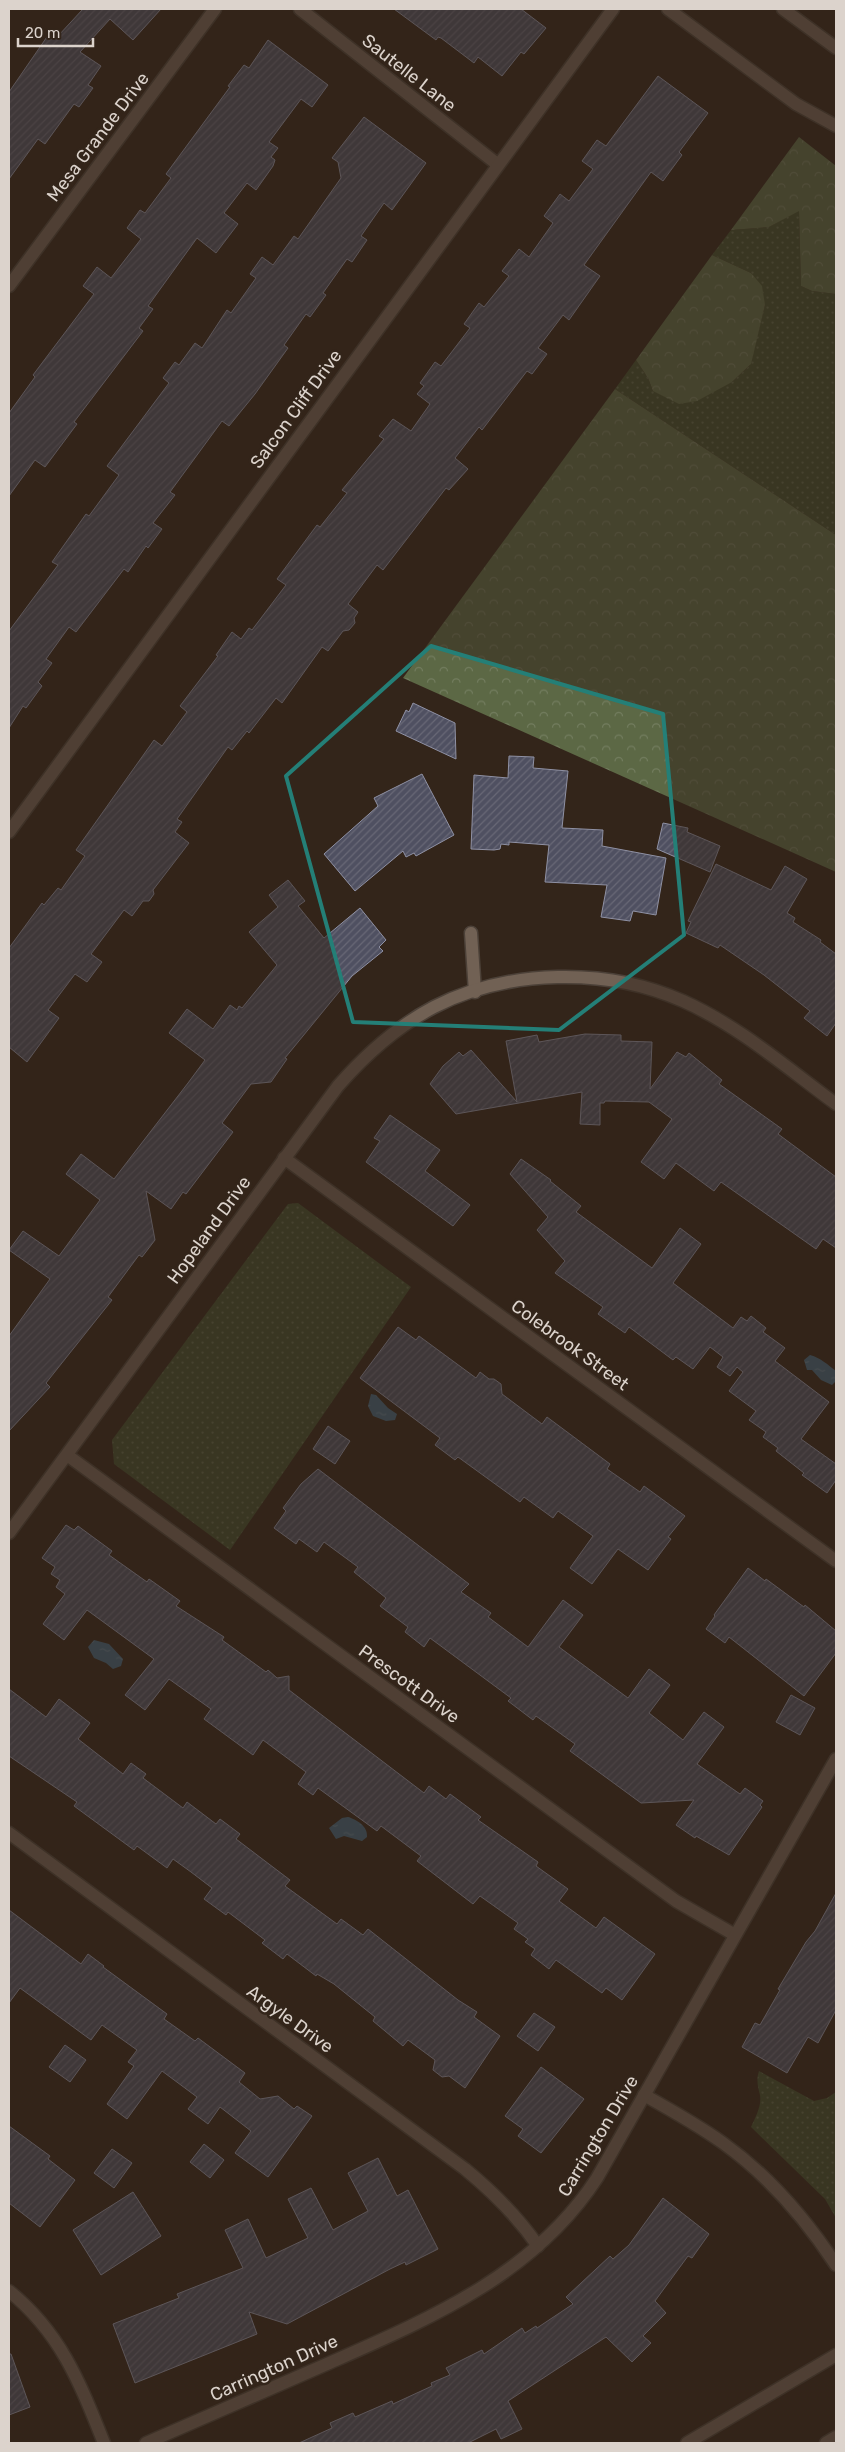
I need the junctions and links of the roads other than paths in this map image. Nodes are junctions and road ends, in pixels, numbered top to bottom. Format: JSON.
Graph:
{"nodes":[{"id":1,"x":215,"y":9,"type":"edge"},
{"id":2,"x":300,"y":9,"type":"edge"},
{"id":3,"x":613,"y":9,"type":"edge"},
{"id":4,"x":668,"y":9,"type":"edge"},
{"id":5,"x":783,"y":9,"type":"edge"},
{"id":6,"x":836,"y":48,"type":"edge"},
{"id":7,"x":836,"y":126,"type":"edge"},
{"id":8,"x":497,"y":164,"type":"junction"},
{"id":9,"x":9,"y":286,"type":"edge"},
{"id":10,"x":9,"y":832,"type":"edge"},
{"id":11,"x":471,"y":934,"type":"dead end"},
{"id":12,"x":476,"y":992,"type":"junction"},
{"id":13,"x":836,"y":1104,"type":"edge"},
{"id":14,"x":284,"y":1158,"type":"junction"},
{"id":15,"x":66,"y":1455,"type":"junction"},
{"id":16,"x":9,"y":1533,"type":"edge"},
{"id":17,"x":836,"y":1561,"type":"edge"},
{"id":18,"x":836,"y":1759,"type":"edge"},
{"id":19,"x":9,"y":1833,"type":"edge"},
{"id":20,"x":735,"y":1935,"type":"junction"},
{"id":21,"x":644,"y":2095,"type":"junction"},
{"id":22,"x":538,"y":2246,"type":"junction"},
{"id":23,"x":836,"y":2265,"type":"edge"},
{"id":24,"x":9,"y":2291,"type":"edge"},
{"id":25,"x":836,"y":2355,"type":"edge"},
{"id":26,"x":836,"y":2437,"type":"edge"},
{"id":27,"x":104,"y":2443,"type":"edge"},
{"id":28,"x":146,"y":2443,"type":"edge"},
{"id":29,"x":687,"y":2443,"type":"edge"},
{"id":30,"x":826,"y":2443,"type":"edge"}],
"edges":[{"from":1,"to":9,"type":"street","name":"Mesa Grande Drive"},
{"from":2,"to":8,"type":"street","name":"Sautelle Lane"},
{"from":3,"to":8,"type":"street","name":"Salcon Cliff Drive"},
{"from":4,"to":7,"type":"street"},
{"from":5,"to":6,"type":"street"},
{"from":8,"to":10,"type":"street","name":"Salcon Cliff Drive"},
{"from":11,"to":12,"type":"street"},
{"from":12,"to":13,"type":"street","name":"Hopeland Drive"},
{"from":12,"to":14,"type":"street","name":"Hopeland Drive"},
{"from":14,"to":15,"type":"street","name":"Hopeland Drive"},
{"from":14,"to":17,"type":"street","name":"Colebrook Street"},
{"from":15,"to":16,"type":"street","name":"Hopeland Drive"},
{"from":15,"to":20,"type":"street","name":"Prescott Drive"},
{"from":18,"to":20,"type":"street","name":"Carrington Drive"},
{"from":19,"to":22,"type":"street","name":"Argyle Drive"},
{"from":20,"to":21,"type":"street","name":"Carrington Drive"},
{"from":21,"to":22,"type":"street","name":"Carrington Drive"},
{"from":21,"to":23,"type":"street"},
{"from":22,"to":28,"type":"street","name":"Carrington Drive"},
{"from":24,"to":27,"type":"street"},
{"from":25,"to":29,"type":"street"},
{"from":26,"to":30,"type":"street"}]}
